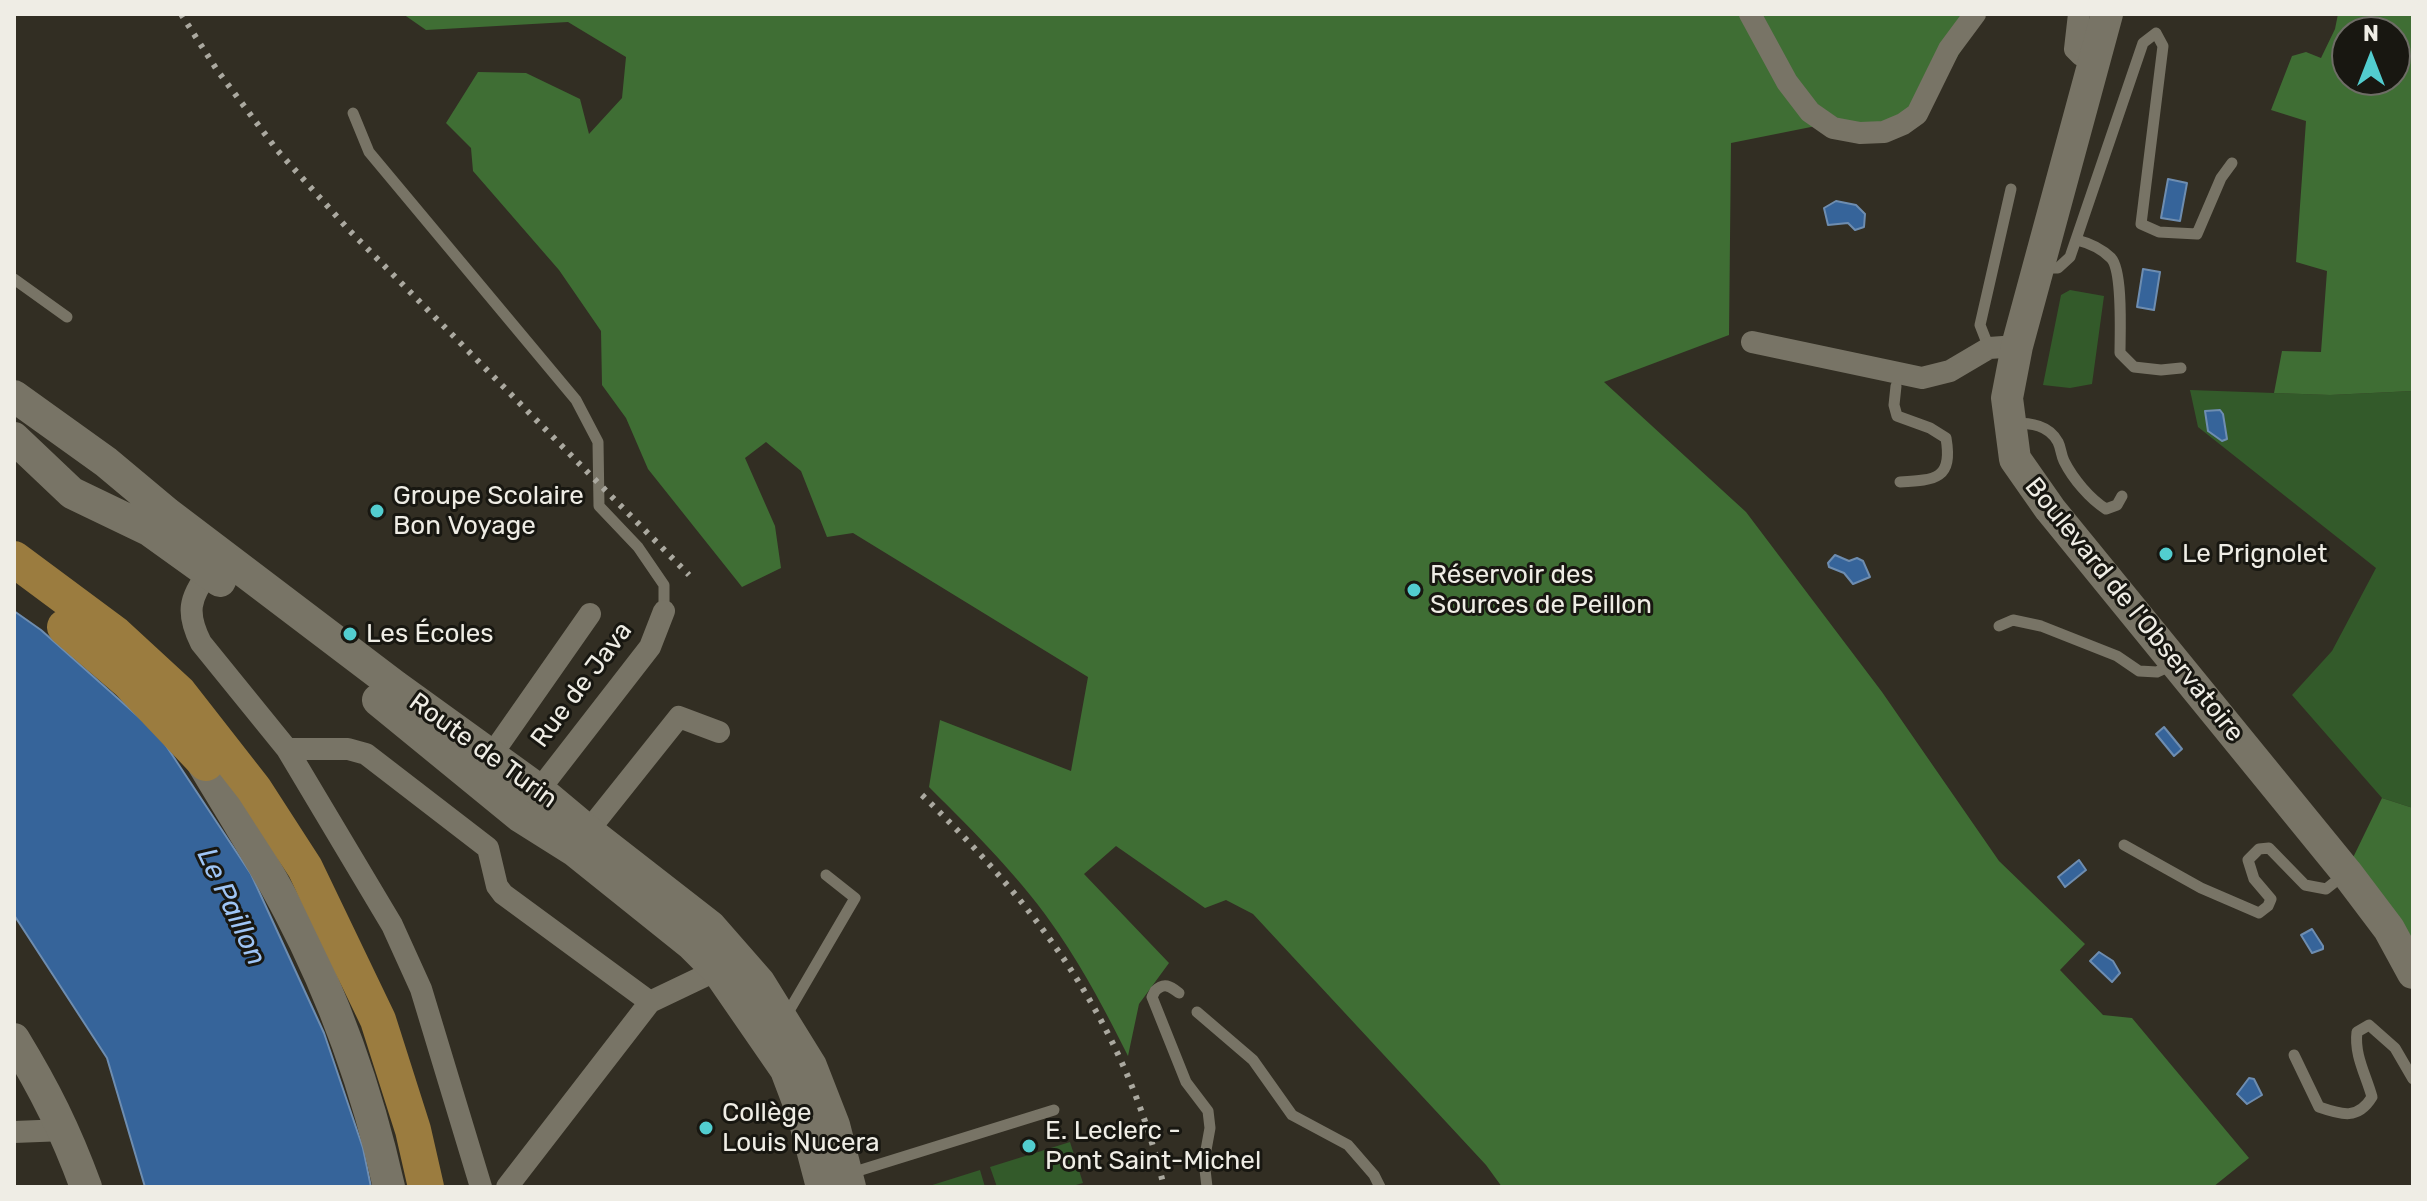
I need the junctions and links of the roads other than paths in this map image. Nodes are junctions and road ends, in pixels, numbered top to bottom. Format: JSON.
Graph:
{"nodes":[{"id":1,"x":1750,"y":14,"type":"edge"},
{"id":2,"x":1975,"y":14,"type":"edge"},
{"id":3,"x":2079,"y":14,"type":"edge"},
{"id":4,"x":2107,"y":14,"type":"edge"},
{"id":5,"x":2094,"y":60,"type":"junction"},
{"id":6,"x":353,"y":113,"type":"dead end"},
{"id":7,"x":2232,"y":163,"type":"dead end"},
{"id":8,"x":2011,"y":189,"type":"dead end"},
{"id":9,"x":2077,"y":240,"type":"junction"},
{"id":10,"x":2037,"y":268,"type":"junction"},
{"id":11,"x":14,"y":279,"type":"edge"},
{"id":12,"x":67,"y":317,"type":"dead end"},
{"id":13,"x":1752,"y":342,"type":"dead end"},
{"id":14,"x":2003,"y":347,"type":"junction"},
{"id":15,"x":2181,"y":368,"type":"dead end"},
{"id":16,"x":1896,"y":386,"type":"dead end"},
{"id":17,"x":14,"y":396,"type":"edge"},
{"id":18,"x":2009,"y":423,"type":"junction"},
{"id":19,"x":14,"y":438,"type":"edge"},
{"id":20,"x":79,"y":442,"type":"junction"},
{"id":21,"x":48,"y":472,"type":"junction"},
{"id":22,"x":128,"y":479,"type":"junction"},
{"id":23,"x":1900,"y":482,"type":"dead end"},
{"id":24,"x":2122,"y":496,"type":"dead end"},
{"id":25,"x":109,"y":512,"type":"junction"},
{"id":26,"x":14,"y":559,"type":"edge"},
{"id":27,"x":209,"y":572,"type":"junction"},
{"id":28,"x":14,"y":587,"type":"edge"},
{"id":29,"x":664,"y":611,"type":"joint"},
{"id":30,"x":590,"y":614,"type":"dead end"},
{"id":31,"x":1999,"y":626,"type":"dead end"},
{"id":32,"x":2176,"y":663,"type":"junction"},
{"id":33,"x":179,"y":693,"type":"junction"},
{"id":34,"x":719,"y":732,"type":"dead end"},
{"id":35,"x":193,"y":747,"type":"junction"},
{"id":36,"x":287,"y":749,"type":"junction"},
{"id":37,"x":490,"y":757,"type":"junction"},
{"id":38,"x":539,"y":790,"type":"junction"},
{"id":39,"x":521,"y":817,"type":"junction"},
{"id":40,"x":588,"y":831,"type":"junction"},
{"id":41,"x":2124,"y":845,"type":"dead end"},
{"id":42,"x":2346,"y":872,"type":"junction"},
{"id":43,"x":826,"y":875,"type":"dead end"},
{"id":44,"x":717,"y":970,"type":"junction"},
{"id":45,"x":2413,"y":973,"type":"edge"},
{"id":46,"x":1179,"y":993,"type":"dead end"},
{"id":47,"x":650,"y":1002,"type":"junction"},
{"id":48,"x":1197,"y":1012,"type":"dead end"},
{"id":49,"x":784,"y":1020,"type":"junction"},
{"id":50,"x":14,"y":1039,"type":"edge"},
{"id":51,"x":2294,"y":1055,"type":"dead end"},
{"id":52,"x":2413,"y":1079,"type":"edge"},
{"id":53,"x":1054,"y":1110,"type":"dead end"},
{"id":54,"x":65,"y":1130,"type":"junction"},
{"id":55,"x":14,"y":1132,"type":"edge"},
{"id":56,"x":835,"y":1183,"type":"edge"},
{"id":57,"x":86,"y":1187,"type":"edge"},
{"id":58,"x":389,"y":1187,"type":"edge"},
{"id":59,"x":407,"y":1187,"type":"edge"},
{"id":60,"x":426,"y":1187,"type":"edge"},
{"id":61,"x":449,"y":1187,"type":"edge"},
{"id":62,"x":481,"y":1187,"type":"edge"},
{"id":63,"x":507,"y":1187,"type":"edge"},
{"id":64,"x":1207,"y":1187,"type":"edge"},
{"id":65,"x":1380,"y":1187,"type":"edge"}],
"edges":[{"from":1,"to":2,"type":"street"},
{"from":3,"to":5,"type":"street"},
{"from":4,"to":5,"type":"main road","name":"Boulevard de l'Observatoire"},
{"from":5,"to":10,"type":"main road","name":"Boulevard de l'Observatoire"},
{"from":6,"to":29,"type":"lane"},
{"from":7,"to":9,"type":"lane"},
{"from":8,"to":14,"type":"lane"},
{"from":9,"to":10,"type":"lane"},
{"from":9,"to":15,"type":"lane"},
{"from":10,"to":14,"type":"main road","name":"Boulevard de l'Observatoire"},
{"from":11,"to":12,"type":"lane"},
{"from":13,"to":14,"type":"street"},
{"from":14,"to":18,"type":"main road","name":"Boulevard de l'Observatoire"},
{"from":16,"to":23,"type":"lane"},
{"from":17,"to":20,"type":"main road","name":"Route de Turin"},
{"from":18,"to":24,"type":"lane"},
{"from":18,"to":32,"type":"main road","name":"Boulevard de l'Observatoire"},
{"from":19,"to":21,"type":"main road","name":"Route de Turin"},
{"from":20,"to":21,"type":"main road"},
{"from":20,"to":22,"type":"main road","name":"Route de Turin"},
{"from":21,"to":25,"type":"main road","name":"Route de Turin"},
{"from":22,"to":25,"type":"main road"},
{"from":22,"to":37,"type":"main road","name":"Route de Turin"},
{"from":25,"to":27,"type":"main road","name":"Route de Turin"},
{"from":26,"to":33,"type":"main road"},
{"from":27,"to":36,"type":"street"},
{"from":27,"to":39,"type":"main road","name":"Route de Turin"},
{"from":28,"to":35,"type":"main road"},
{"from":29,"to":38,"type":"street","name":"Rue de Java"},
{"from":30,"to":37,"type":"street"},
{"from":31,"to":32,"type":"lane"},
{"from":32,"to":42,"type":"main road","name":"Boulevard de l'Observatoire"},
{"from":33,"to":60,"type":"main road"},
{"from":33,"to":61,"type":"main road"},
{"from":34,"to":40,"type":"street"},
{"from":35,"to":58,"type":"main road"},
{"from":35,"to":59,"type":"main road"},
{"from":36,"to":47,"type":"street"},
{"from":36,"to":62,"type":"street"},
{"from":37,"to":38,"type":"main road","name":"Route de Turin"},
{"from":38,"to":39,"type":"street","name":"Rue de Java"},
{"from":38,"to":40,"type":"main road","name":"Route de Turin"},
{"from":39,"to":44,"type":"main road","name":"Route de Turin"},
{"from":40,"to":49,"type":"main road","name":"Route de Turin"},
{"from":41,"to":42,"type":"lane"},
{"from":42,"to":45,"type":"main road","name":"Boulevard de l'Observatoire"},
{"from":43,"to":49,"type":"lane"},
{"from":44,"to":47,"type":"street"},
{"from":44,"to":56,"type":"main road","name":"Route de Turin"},
{"from":46,"to":64,"type":"lane"},
{"from":47,"to":63,"type":"street"},
{"from":48,"to":65,"type":"lane"},
{"from":49,"to":56,"type":"main road","name":"Route de Turin"},
{"from":50,"to":54,"type":"main road"},
{"from":51,"to":52,"type":"lane"},
{"from":53,"to":56,"type":"lane"},
{"from":54,"to":55,"type":"street"},
{"from":54,"to":57,"type":"main road"}]}
